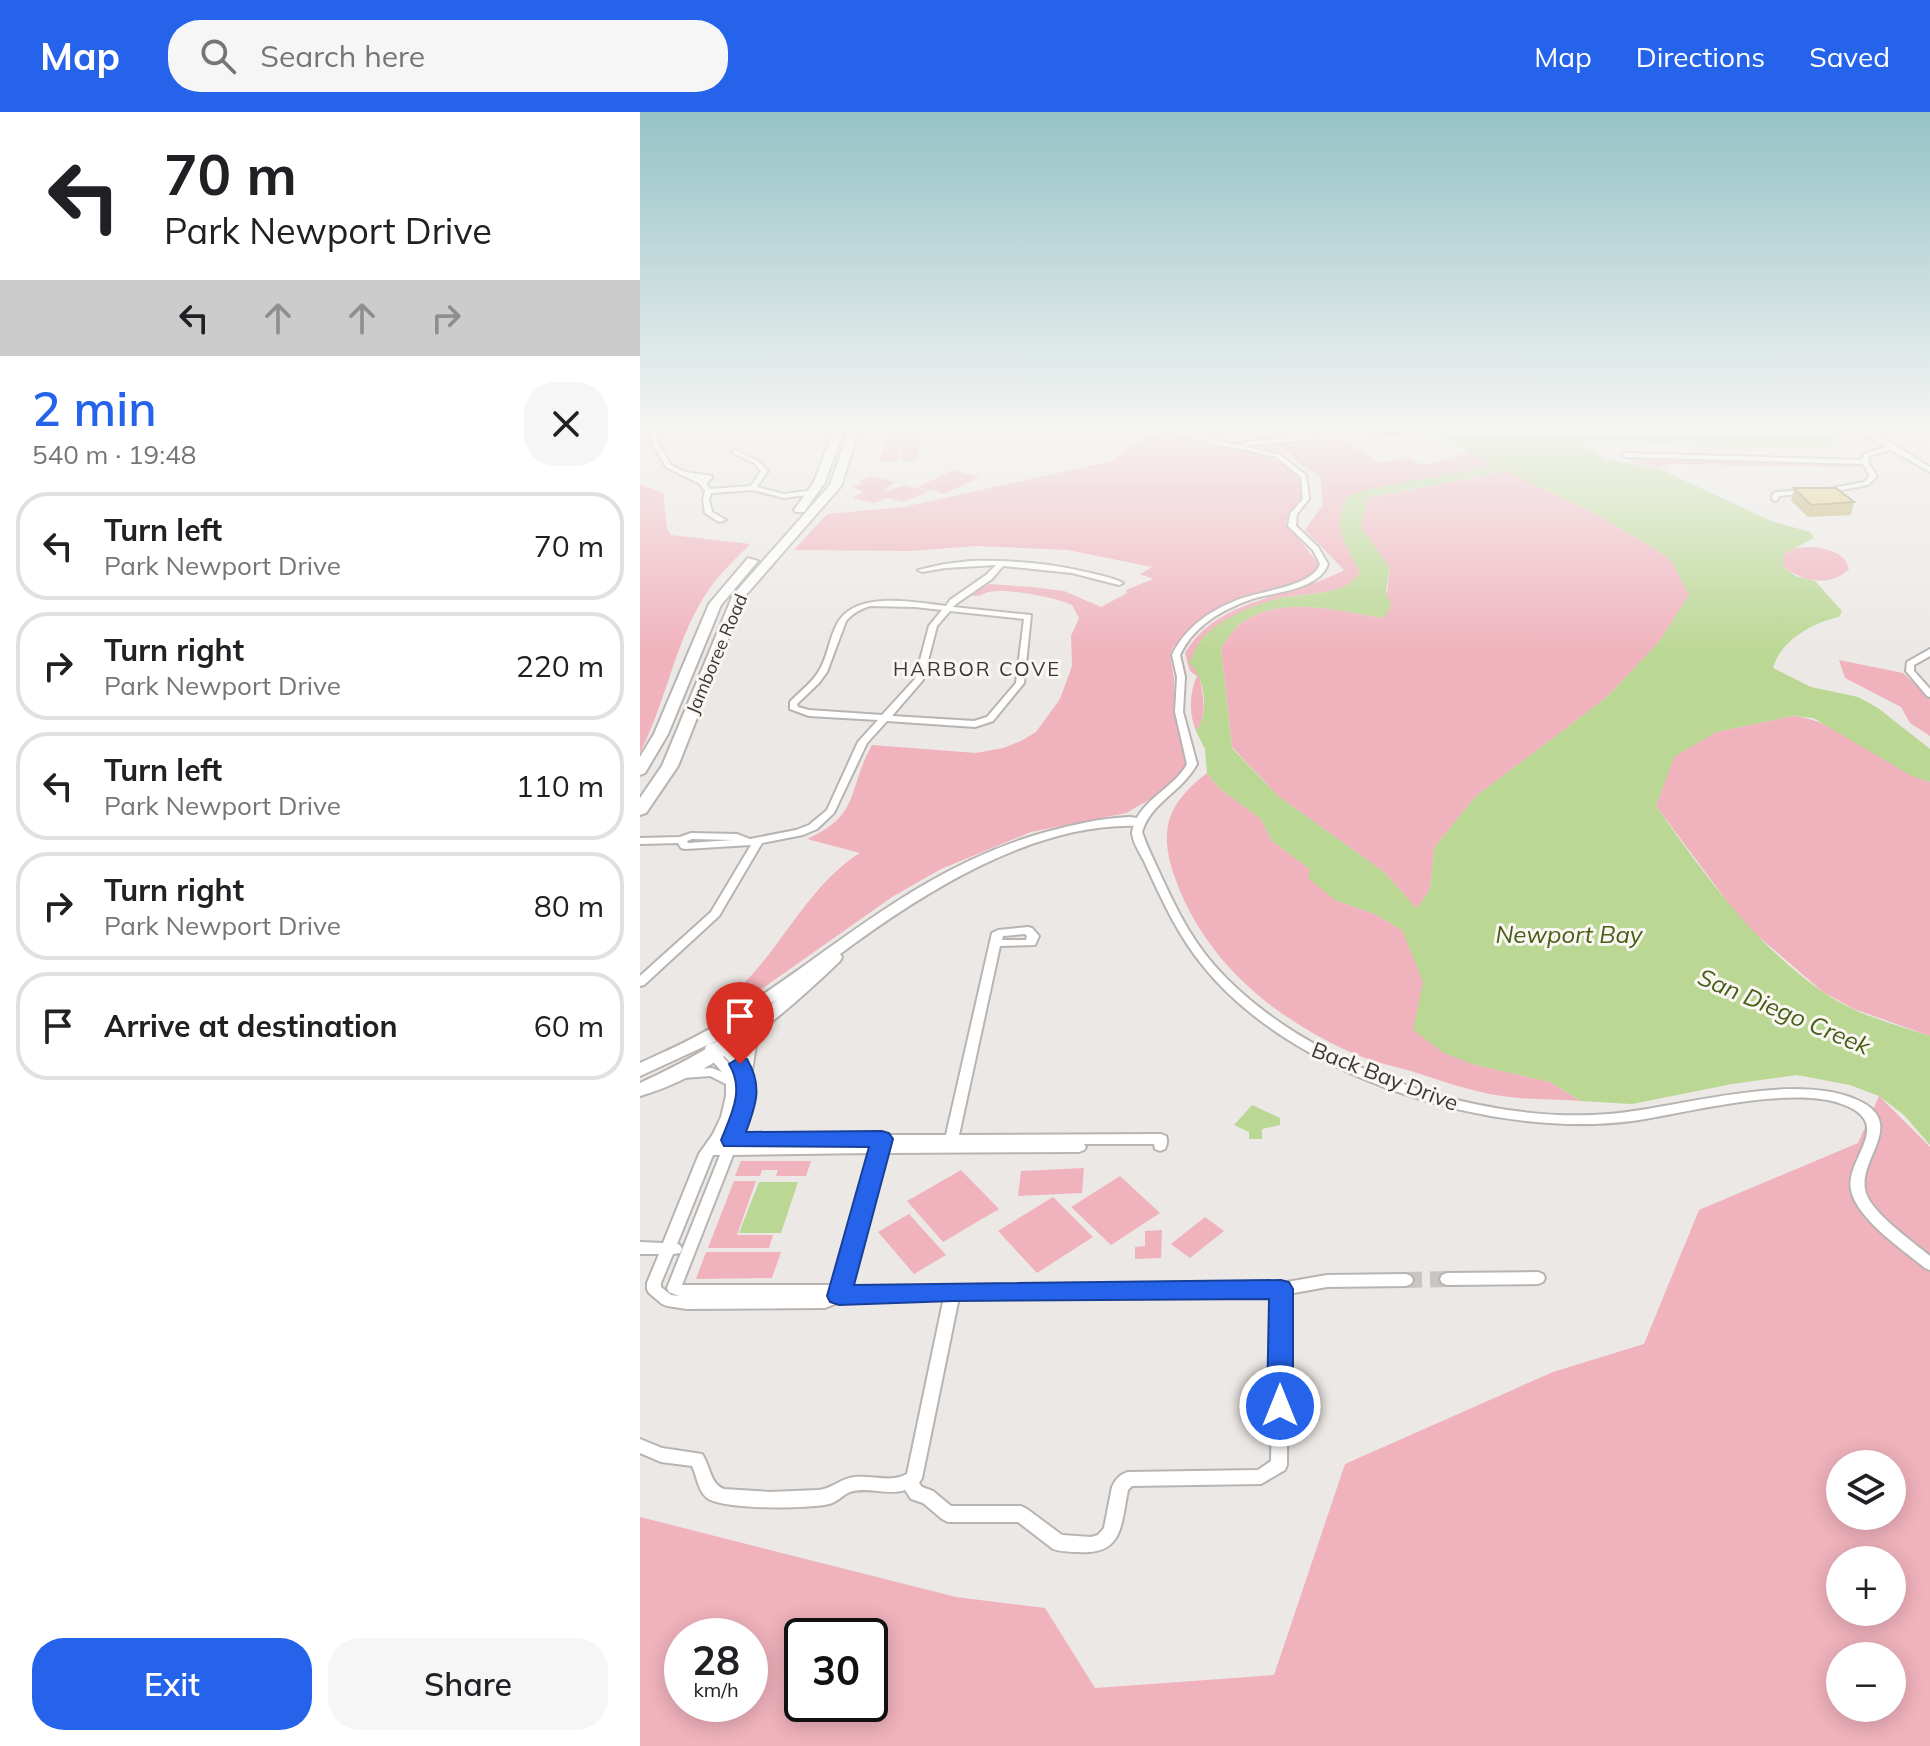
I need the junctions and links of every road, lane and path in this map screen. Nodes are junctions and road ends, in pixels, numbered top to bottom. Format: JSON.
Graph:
{"nodes":[{"id":1,"x":707,"y":503,"type":"edge"},
{"id":2,"x":805,"y":503,"type":"edge"},
{"id":3,"x":820,"y":503,"type":"edge"},
{"id":4,"x":1303,"y":503,"type":"edge"},
{"id":5,"x":722,"y":520,"type":"dead end"},
{"id":6,"x":1000,"y":565,"type":"junction"},
{"id":7,"x":922,"y":570,"type":"dead end"},
{"id":8,"x":1119,"y":583,"type":"dead end"},
{"id":9,"x":947,"y":608,"type":"junction"},
{"id":10,"x":1930,"y":652,"type":"edge"},
{"id":11,"x":1928,"y":691,"type":"edge"},
{"id":12,"x":883,"y":718,"type":"junction"},
{"id":13,"x":640,"y":770,"type":"edge"},
{"id":14,"x":640,"y":810,"type":"edge"},
{"id":15,"x":1139,"y":822,"type":"junction"},
{"id":16,"x":640,"y":841,"type":"edge"},
{"id":17,"x":754,"y":842,"type":"junction"},
{"id":18,"x":867,"y":925,"type":"junction"},
{"id":19,"x":995,"y":943,"type":"dead end"},
{"id":20,"x":640,"y":982,"type":"edge"},
{"id":21,"x":760,"y":1025,"type":"junction"},
{"id":22,"x":715,"y":1047,"type":"junction"},
{"id":23,"x":640,"y":1070,"type":"edge"},
{"id":24,"x":746,"y":1075,"type":"junction"},
{"id":25,"x":670,"y":1077,"type":"junction"},
{"id":26,"x":732,"y":1082,"type":"junction"},
{"id":27,"x":640,"y":1090,"type":"edge"},
{"id":28,"x":880,"y":1144,"type":"junction"},
{"id":29,"x":950,"y":1144,"type":"junction"},
{"id":30,"x":722,"y":1145,"type":"junction"},
{"id":31,"x":640,"y":1248,"type":"edge"},
{"id":32,"x":668,"y":1249,"type":"junction"},
{"id":33,"x":687,"y":1249,"type":"junction"},
{"id":34,"x":1930,"y":1264,"type":"edge"},
{"id":35,"x":1538,"y":1278,"type":"dead end"},
{"id":36,"x":1447,"y":1279,"type":"tunnel mouth"},
{"id":37,"x":1406,"y":1280,"type":"tunnel mouth"},
{"id":38,"x":674,"y":1288,"type":"junction"},
{"id":39,"x":1281,"y":1289,"type":"junction"},
{"id":40,"x":953,"y":1291,"type":"junction"},
{"id":41,"x":660,"y":1296,"type":"junction"},
{"id":42,"x":839,"y":1296,"type":"junction"},
{"id":43,"x":640,"y":1446,"type":"edge"},
{"id":44,"x":909,"y":1482,"type":"junction"}],
"edges":[{"from":1,"to":5,"type":"street"},
{"from":2,"to":13,"type":"main road","name":"Jamboree Road"},
{"from":3,"to":14,"type":"main road","name":"Jamboree Road"},
{"from":4,"to":15,"type":"street"},
{"from":6,"to":7,"type":"street"},
{"from":6,"to":8,"type":"street"},
{"from":6,"to":9,"type":"street"},
{"from":9,"to":12,"type":"street"},
{"from":9,"to":12,"type":"street"},
{"from":9,"to":12,"type":"street"},
{"from":10,"to":11,"type":"street"},
{"from":12,"to":17,"type":"street"},
{"from":15,"to":18,"type":"street"},
{"from":15,"to":34,"type":"street","name":"Back Bay Drive"},
{"from":16,"to":17,"type":"street"},
{"from":17,"to":20,"type":"street"},
{"from":18,"to":21,"type":"street"},
{"from":18,"to":22,"type":"street"},
{"from":19,"to":29,"type":"street"},
{"from":21,"to":22,"type":"street"},
{"from":21,"to":24,"type":"street"},
{"from":22,"to":23,"type":"street"},
{"from":22,"to":24,"type":"street"},
{"from":22,"to":25,"type":"street"},
{"from":22,"to":26,"type":"street"},
{"from":24,"to":30,"type":"street"},
{"from":25,"to":26,"type":"street"},
{"from":25,"to":27,"type":"street"},
{"from":26,"to":30,"type":"street"},
{"from":28,"to":29,"type":"street"},
{"from":28,"to":30,"type":"street"},
{"from":28,"to":42,"type":"street"},
{"from":29,"to":29,"type":"street"},
{"from":30,"to":32,"type":"street"},
{"from":30,"to":33,"type":"street"},
{"from":31,"to":32,"type":"street"},
{"from":32,"to":33,"type":"street"},
{"from":32,"to":41,"type":"street"},
{"from":33,"to":38,"type":"street"},
{"from":35,"to":36,"type":"street"},
{"from":37,"to":39,"type":"street"},
{"from":38,"to":41,"type":"street"},
{"from":38,"to":42,"type":"street"},
{"from":39,"to":40,"type":"street"},
{"from":39,"to":44,"type":"street"},
{"from":40,"to":42,"type":"street"},
{"from":40,"to":44,"type":"street"},
{"from":41,"to":42,"type":"street"},
{"from":43,"to":44,"type":"street"}]}
